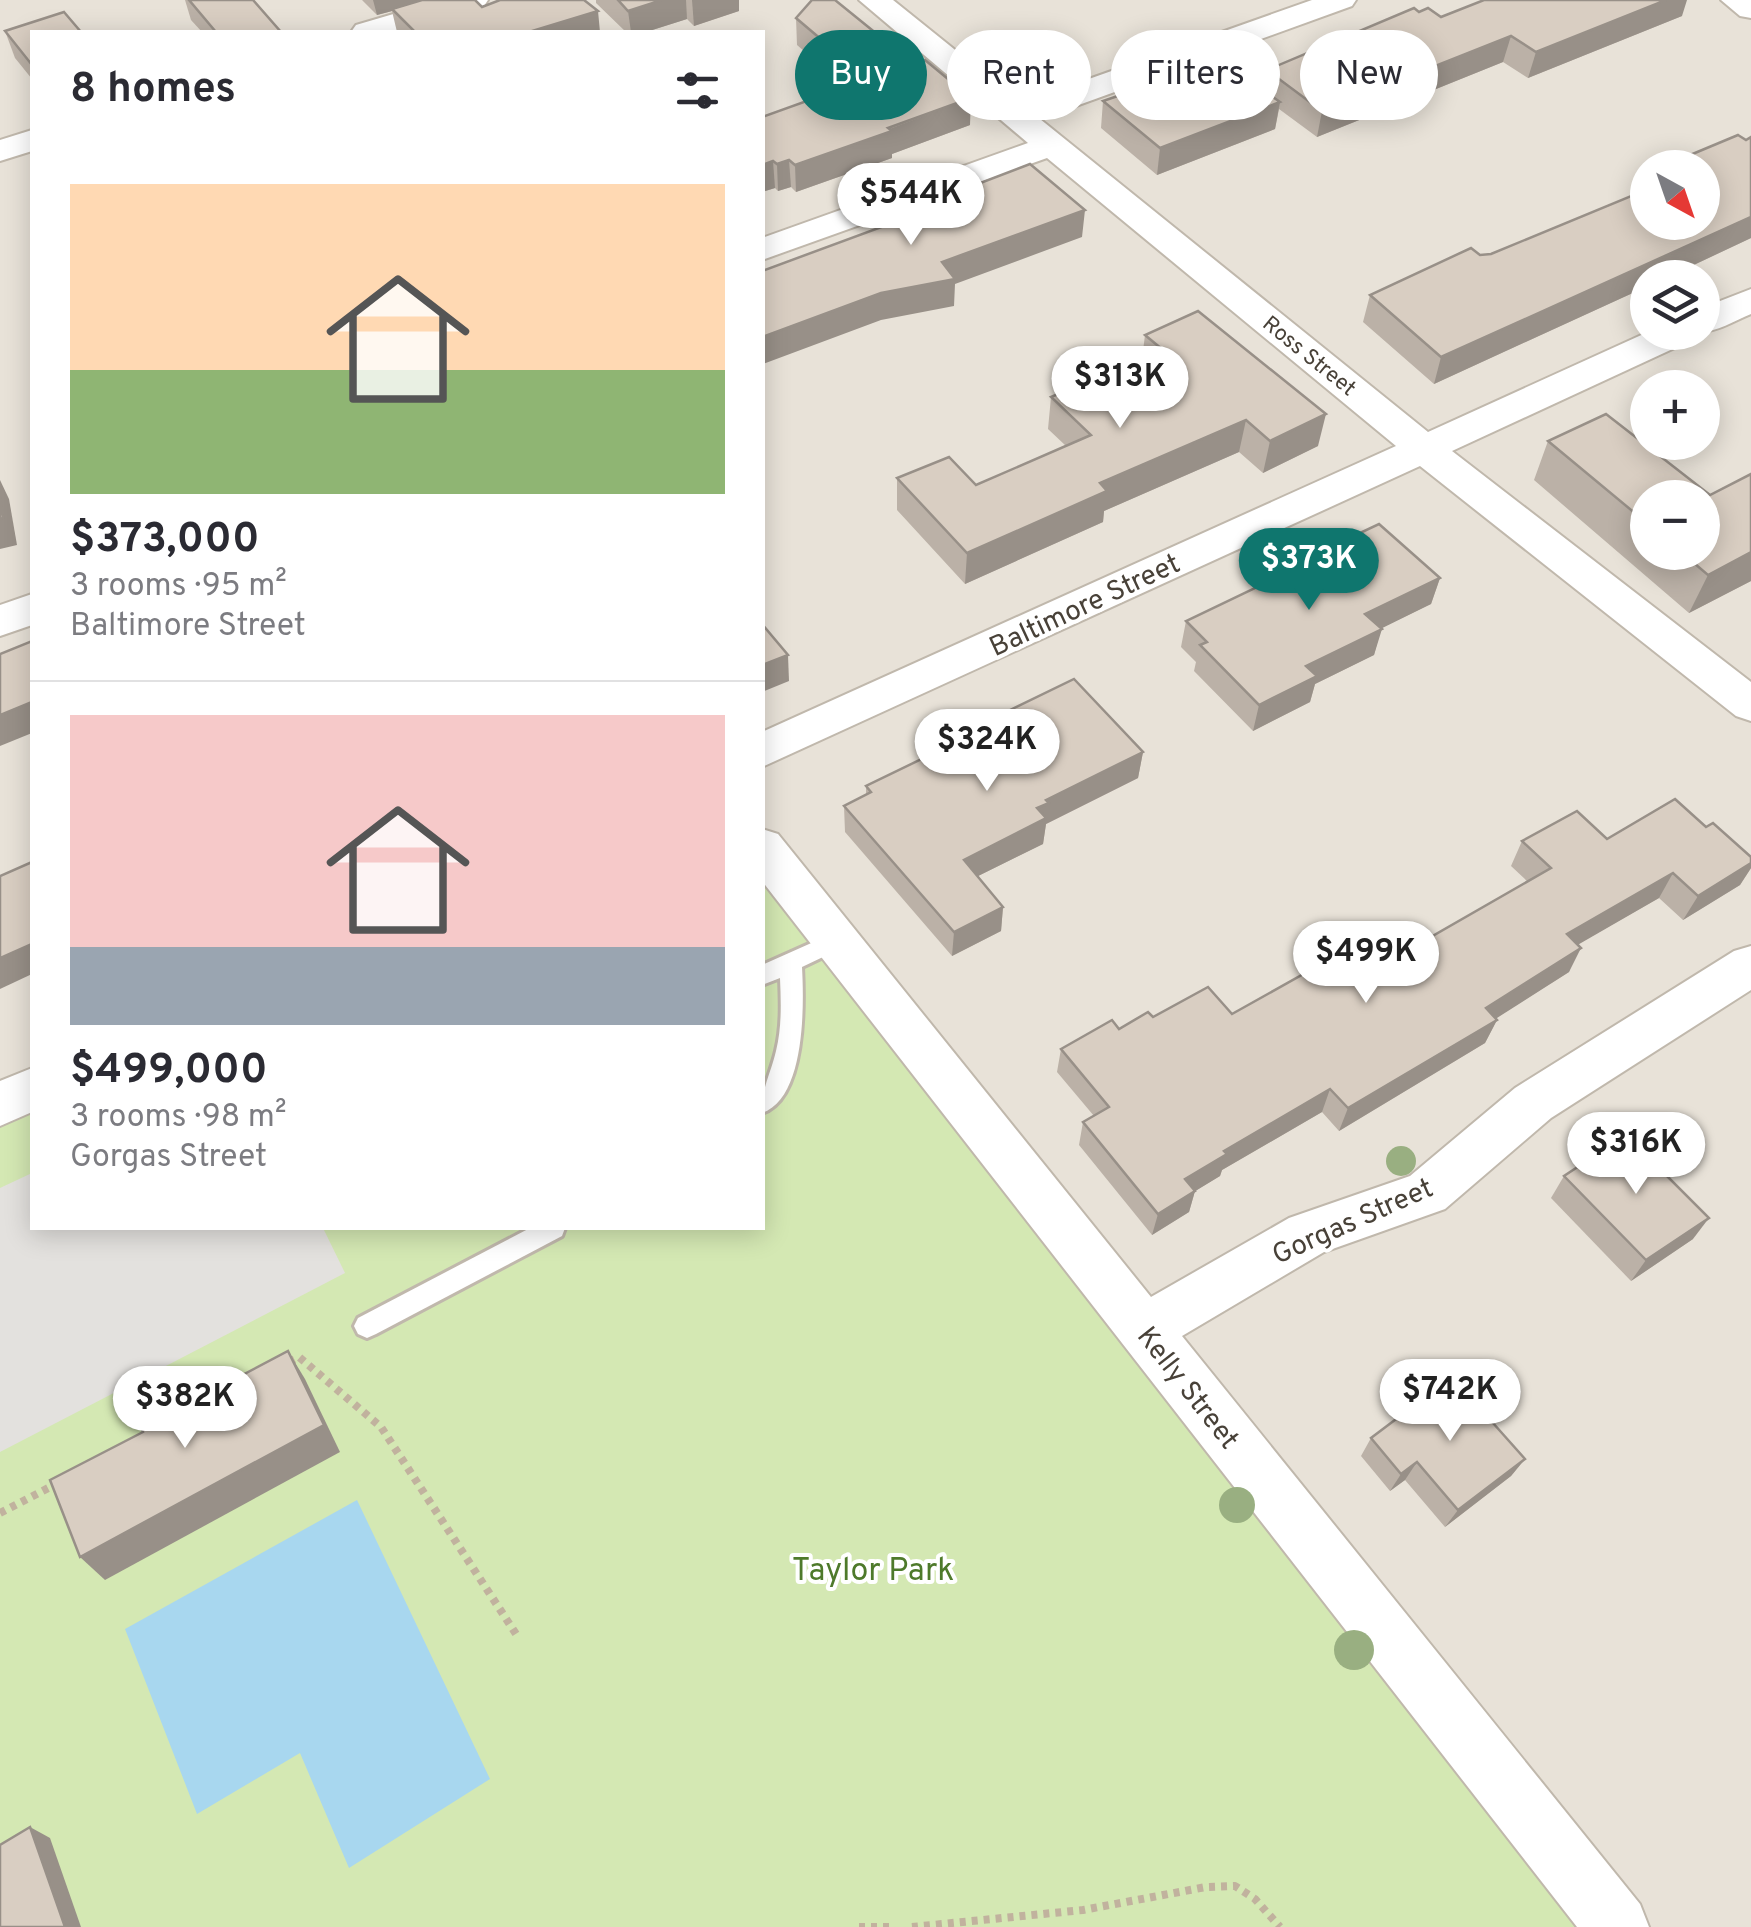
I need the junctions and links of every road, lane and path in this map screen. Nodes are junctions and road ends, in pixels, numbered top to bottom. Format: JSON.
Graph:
{"nodes":[{"id":1,"x":473,"y":0,"type":"edge"},
{"id":2,"x":874,"y":0,"type":"edge"},
{"id":3,"x":1341,"y":0,"type":"edge"},
{"id":4,"x":1736,"y":0,"type":"edge"},
{"id":5,"x":1751,"y":8,"type":"edge"},
{"id":6,"x":373,"y":30,"type":"edge"},
{"id":7,"x":947,"y":60,"type":"edge"},
{"id":8,"x":1091,"y":89,"type":"edge"},
{"id":9,"x":1021,"y":120,"type":"edge"},
{"id":10,"x":30,"y":141,"type":"edge"},
{"id":11,"x":1053,"y":146,"type":"junction"},
{"id":12,"x":0,"y":151,"type":"edge"},
{"id":13,"x":765,"y":249,"type":"edge"},
{"id":14,"x":1751,"y":300,"type":"edge"},
{"id":15,"x":1720,"y":314,"type":"edge"},
{"id":16,"x":1640,"y":350,"type":"edge"},
{"id":17,"x":1424,"y":449,"type":"junction"},
{"id":18,"x":30,"y":610,"type":"edge"},
{"id":19,"x":0,"y":621,"type":"edge"},
{"id":20,"x":1751,"y":705,"type":"edge"},
{"id":21,"x":765,"y":750,"type":"edge"},
{"id":22,"x":765,"y":853,"type":"edge"},
{"id":23,"x":814,"y":951,"type":"junction"},
{"id":24,"x":1751,"y":966,"type":"edge"},
{"id":25,"x":765,"y":975,"type":"edge"},
{"id":26,"x":30,"y":1090,"type":"edge"},
{"id":27,"x":765,"y":1097,"type":"edge"},
{"id":28,"x":0,"y":1104,"type":"edge"},
{"id":29,"x":549,"y":1230,"type":"edge"},
{"id":30,"x":367,"y":1326,"type":"dead end"},
{"id":31,"x":1144,"y":1330,"type":"junction"},
{"id":32,"x":281,"y":1366,"type":"edge"},
{"id":33,"x":70,"y":1477,"type":"edge"},
{"id":34,"x":0,"y":1514,"type":"edge"},
{"id":35,"x":516,"y":1634,"type":"dead end"},
{"id":36,"x":858,"y":1927,"type":"edge"},
{"id":37,"x":889,"y":1927,"type":"edge"},
{"id":38,"x":912,"y":1927,"type":"edge"},
{"id":39,"x":1280,"y":1927,"type":"edge"},
{"id":40,"x":1617,"y":1927,"type":"edge"}],
"edges":[{"from":1,"to":6,"type":"street"},
{"from":2,"to":7,"type":"street","name":"Ross Street"},
{"from":3,"to":8,"type":"street"},
{"from":4,"to":5,"type":"street"},
{"from":9,"to":11,"type":"street","name":"Ross Street"},
{"from":10,"to":12,"type":"street"},
{"from":11,"to":13,"type":"street"},
{"from":11,"to":17,"type":"street","name":"Ross Street"},
{"from":14,"to":15,"type":"street"},
{"from":16,"to":17,"type":"street","name":"Baltimore Street"},
{"from":17,"to":20,"type":"street","name":"Ross Street"},
{"from":17,"to":21,"type":"street","name":"Baltimore Street"},
{"from":18,"to":19,"type":"street"},
{"from":22,"to":23,"type":"street","name":"Kelly Street"},
{"from":23,"to":25,"type":"lane"},
{"from":23,"to":27,"type":"lane"},
{"from":23,"to":31,"type":"street","name":"Kelly Street"},
{"from":24,"to":31,"type":"street","name":"Gorgas Street"},
{"from":26,"to":28,"type":"street"},
{"from":29,"to":30,"type":"lane"},
{"from":31,"to":40,"type":"street","name":"Kelly Street"},
{"from":32,"to":35,"type":"path"},
{"from":33,"to":34,"type":"path"},
{"from":36,"to":37,"type":"path"},
{"from":38,"to":39,"type":"path"}]}
